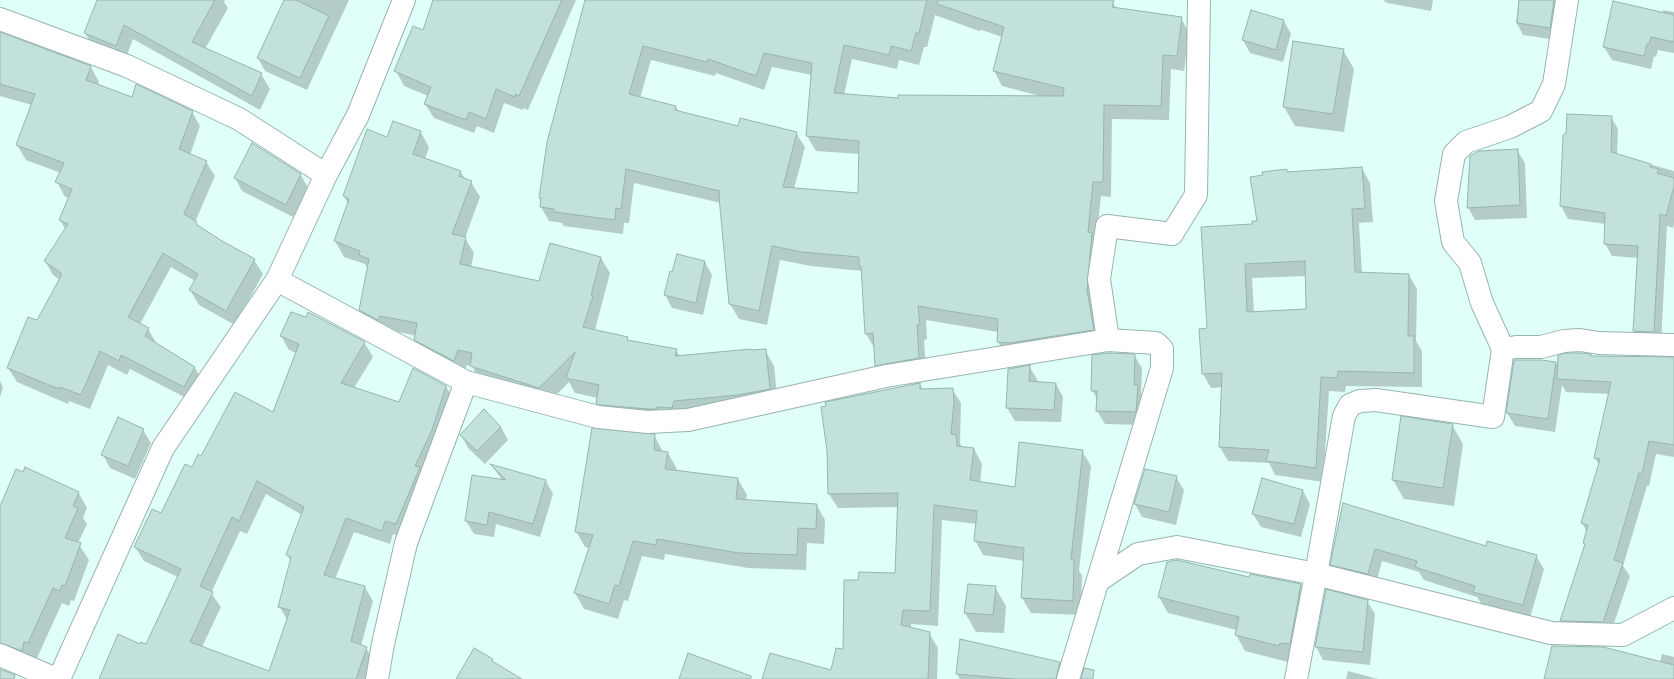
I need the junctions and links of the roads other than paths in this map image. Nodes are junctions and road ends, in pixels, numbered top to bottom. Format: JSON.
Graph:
{"nodes":[{"id":1,"x":404,"y":0,"type":"edge"},
{"id":2,"x":1199,"y":0,"type":"edge"},
{"id":3,"x":1567,"y":0,"type":"edge"},
{"id":4,"x":0,"y":19,"type":"edge"},
{"id":5,"x":326,"y":175,"type":"junction"},
{"id":6,"x":277,"y":280,"type":"junction"},
{"id":7,"x":1108,"y":340,"type":"junction"},
{"id":8,"x":1674,"y":345,"type":"edge"},
{"id":9,"x":1502,"y":349,"type":"junction"},
{"id":10,"x":466,"y":382,"type":"junction"},
{"id":11,"x":1316,"y":574,"type":"junction"},
{"id":12,"x":1098,"y":580,"type":"junction"},
{"id":13,"x":1674,"y":608,"type":"edge"},
{"id":14,"x":0,"y":655,"type":"edge"},
{"id":15,"x":56,"y":679,"type":"edge"},
{"id":16,"x":59,"y":679,"type":"edge"},
{"id":17,"x":377,"y":679,"type":"edge"},
{"id":18,"x":1068,"y":679,"type":"edge"},
{"id":19,"x":1296,"y":679,"type":"edge"}],
"edges":[{"from":1,"to":5,"type":"street"},
{"from":2,"to":7,"type":"street"},
{"from":3,"to":9,"type":"street"},
{"from":4,"to":5,"type":"street"},
{"from":5,"to":6,"type":"street"},
{"from":6,"to":10,"type":"street"},
{"from":6,"to":16,"type":"street"},
{"from":7,"to":10,"type":"street"},
{"from":7,"to":12,"type":"street"},
{"from":8,"to":9,"type":"street"},
{"from":9,"to":11,"type":"street"},
{"from":10,"to":17,"type":"street"},
{"from":11,"to":12,"type":"street"},
{"from":11,"to":13,"type":"street"},
{"from":11,"to":19,"type":"street"},
{"from":12,"to":18,"type":"street"},
{"from":14,"to":15,"type":"street"}]}
